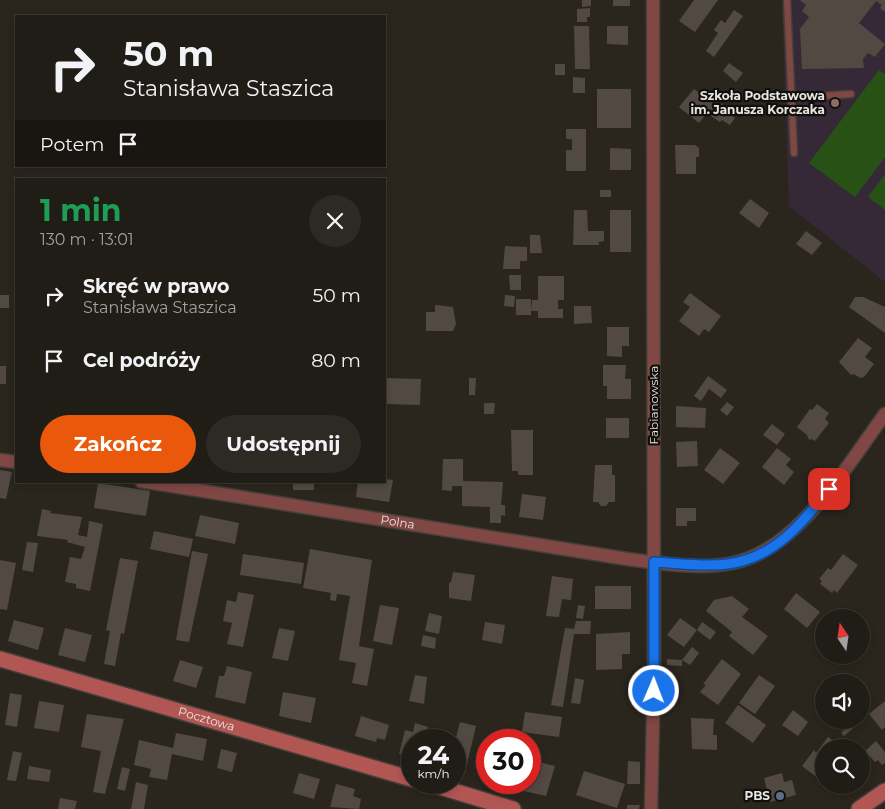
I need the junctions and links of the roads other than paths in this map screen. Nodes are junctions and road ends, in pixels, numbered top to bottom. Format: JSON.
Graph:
{"nodes":[{"id":1,"x":653,"y":0,"type":"edge"},
{"id":2,"x":787,"y":0,"type":"edge"},
{"id":3,"x":852,"y":94,"type":"dead end"},
{"id":4,"x":791,"y":98,"type":"junction"},
{"id":5,"x":794,"y":153,"type":"dead end"},
{"id":6,"x":885,"y":414,"type":"edge"},
{"id":7,"x":0,"y":460,"type":"edge"},
{"id":8,"x":15,"y":462,"type":"edge"},
{"id":9,"x":154,"y":483,"type":"edge"},
{"id":10,"x":654,"y":562,"type":"junction"},
{"id":11,"x":0,"y":659,"type":"edge"},
{"id":12,"x":401,"y":776,"type":"edge"},
{"id":13,"x":885,"y":791,"type":"edge"},
{"id":14,"x":464,"y":794,"type":"edge"},
{"id":15,"x":513,"y":809,"type":"edge"},
{"id":16,"x":652,"y":809,"type":"edge"},
{"id":17,"x":859,"y":809,"type":"edge"}],
"edges":[{"from":1,"to":10,"type":"street","name":"Fabianowska"},
{"from":2,"to":4,"type":"lane"},
{"from":3,"to":4,"type":"lane"},
{"from":4,"to":5,"type":"lane"},
{"from":6,"to":10,"type":"street","name":"Polna"},
{"from":7,"to":8,"type":"street"},
{"from":9,"to":10,"type":"street","name":"Polna"},
{"from":10,"to":16,"type":"street","name":"Fabianowska"},
{"from":11,"to":12,"type":"street","name":"Pocztowa"},
{"from":13,"to":17,"type":"street"},
{"from":14,"to":15,"type":"street"}]}
